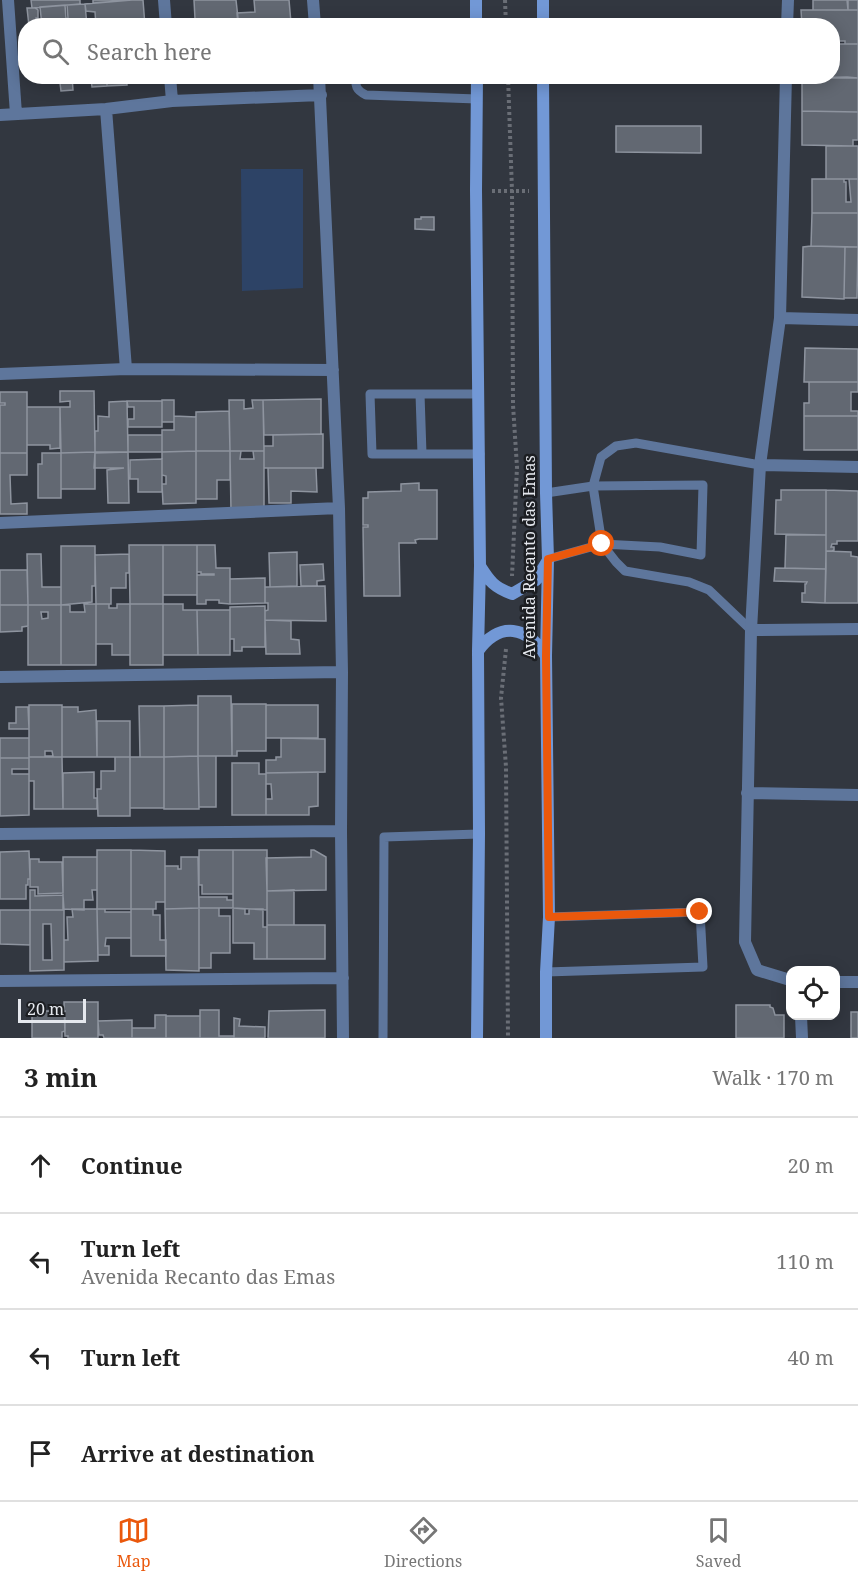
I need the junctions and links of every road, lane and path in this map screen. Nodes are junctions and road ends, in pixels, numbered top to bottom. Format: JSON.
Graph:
{"nodes":[{"id":1,"x":8,"y":0,"type":"edge"},
{"id":2,"x":164,"y":0,"type":"edge"},
{"id":3,"x":313,"y":0,"type":"edge"},
{"id":4,"x":476,"y":0,"type":"edge"},
{"id":5,"x":505,"y":0,"type":"edge"},
{"id":6,"x":543,"y":0,"type":"edge"},
{"id":7,"x":788,"y":0,"type":"edge"},
{"id":8,"x":165,"y":18,"type":"edge"},
{"id":9,"x":314,"y":18,"type":"edge"},
{"id":10,"x":476,"y":18,"type":"edge"},
{"id":11,"x":506,"y":18,"type":"edge"},
{"id":12,"x":543,"y":18,"type":"edge"},
{"id":13,"x":787,"y":18,"type":"edge"},
{"id":14,"x":171,"y":84,"type":"edge"},
{"id":15,"x":320,"y":84,"type":"edge"},
{"id":16,"x":356,"y":84,"type":"edge"},
{"id":17,"x":477,"y":84,"type":"edge"},
{"id":18,"x":507,"y":84,"type":"edge"},
{"id":19,"x":543,"y":84,"type":"edge"},
{"id":20,"x":786,"y":84,"type":"edge"},
{"id":21,"x":321,"y":95,"type":"junction"},
{"id":22,"x":477,"y":99,"type":"junction"},
{"id":23,"x":172,"y":101,"type":"junction"},
{"id":24,"x":106,"y":109,"type":"junction"},
{"id":25,"x":16,"y":114,"type":"junction"},
{"id":26,"x":0,"y":115,"type":"edge"},
{"id":27,"x":476,"y":190,"type":"junction"},
{"id":28,"x":543,"y":190,"type":"junction"},
{"id":29,"x":512,"y":191,"type":"junction"},
{"id":30,"x":780,"y":318,"type":"junction"},
{"id":31,"x":858,"y":320,"type":"edge"},
{"id":32,"x":126,"y":369,"type":"junction"},
{"id":33,"x":333,"y":370,"type":"junction"},
{"id":34,"x":0,"y":374,"type":"edge"},
{"id":35,"x":420,"y":394,"type":"junction"},
{"id":36,"x":479,"y":394,"type":"junction"},
{"id":37,"x":422,"y":454,"type":"junction"},
{"id":38,"x":480,"y":454,"type":"junction"},
{"id":39,"x":760,"y":465,"type":"junction"},
{"id":40,"x":858,"y":467,"type":"edge"},
{"id":41,"x":593,"y":486,"type":"junction"},
{"id":42,"x":546,"y":493,"type":"junction"},
{"id":43,"x":339,"y":508,"type":"junction"},
{"id":44,"x":0,"y":523,"type":"edge"},
{"id":45,"x":602,"y":544,"type":"junction"},
{"id":46,"x":548,"y":559,"type":"junction"},
{"id":47,"x":480,"y":566,"type":"junction"},
{"id":48,"x":512,"y":594,"type":"junction"},
{"id":49,"x":858,"y":629,"type":"edge"},
{"id":50,"x":751,"y":630,"type":"junction"},
{"id":51,"x":508,"y":631,"type":"junction"},
{"id":52,"x":478,"y":651,"type":"junction"},
{"id":53,"x":546,"y":656,"type":"junction"},
{"id":54,"x":342,"y":672,"type":"junction"},
{"id":55,"x":0,"y":677,"type":"edge"},
{"id":56,"x":747,"y":793,"type":"junction"},
{"id":57,"x":858,"y":795,"type":"edge"},
{"id":58,"x":342,"y":831,"type":"junction"},
{"id":59,"x":0,"y":834,"type":"edge"},
{"id":60,"x":478,"y":834,"type":"junction"},
{"id":61,"x":549,"y":917,"type":"junction"},
{"id":62,"x":546,"y":972,"type":"junction"},
{"id":63,"x":344,"y":978,"type":"junction"},
{"id":64,"x":786,"y":979,"type":"edge"},
{"id":65,"x":0,"y":981,"type":"edge"},
{"id":66,"x":840,"y":982,"type":"edge"},
{"id":67,"x":858,"y":982,"type":"edge"},
{"id":68,"x":801,"y":1020,"type":"edge"},
{"id":69,"x":343,"y":1038,"type":"edge"},
{"id":70,"x":383,"y":1038,"type":"edge"},
{"id":71,"x":477,"y":1038,"type":"edge"},
{"id":72,"x":508,"y":1038,"type":"edge"},
{"id":73,"x":546,"y":1038,"type":"edge"},
{"id":74,"x":802,"y":1038,"type":"edge"}],
"edges":[{"from":1,"to":25,"type":"street"},
{"from":2,"to":8,"type":"street"},
{"from":3,"to":9,"type":"street"},
{"from":4,"to":10,"type":"main road"},
{"from":5,"to":11,"type":"path"},
{"from":6,"to":12,"type":"main road"},
{"from":7,"to":13,"type":"street"},
{"from":14,"to":23,"type":"street"},
{"from":15,"to":21,"type":"street"},
{"from":16,"to":22,"type":"lane"},
{"from":17,"to":22,"type":"main road"},
{"from":18,"to":29,"type":"path"},
{"from":19,"to":28,"type":"main road","name":"Avenida Recanto das Emas"},
{"from":20,"to":30,"type":"street"},
{"from":21,"to":23,"type":"street"},
{"from":21,"to":33,"type":"street"},
{"from":22,"to":27,"type":"main road"},
{"from":23,"to":24,"type":"street"},
{"from":24,"to":25,"type":"street"},
{"from":24,"to":32,"type":"street"},
{"from":25,"to":26,"type":"street"},
{"from":27,"to":29,"type":"path"},
{"from":27,"to":36,"type":"main road"},
{"from":28,"to":29,"type":"path"},
{"from":28,"to":42,"type":"main road","name":"Avenida Recanto das Emas"},
{"from":29,"to":48,"type":"path"},
{"from":30,"to":31,"type":"street"},
{"from":30,"to":39,"type":"street"},
{"from":32,"to":33,"type":"street"},
{"from":32,"to":34,"type":"street"},
{"from":33,"to":43,"type":"street"},
{"from":35,"to":36,"type":"lane"},
{"from":35,"to":37,"type":"lane"},
{"from":35,"to":37,"type":"lane"},
{"from":36,"to":38,"type":"main road"},
{"from":37,"to":38,"type":"lane"},
{"from":38,"to":47,"type":"main road"},
{"from":39,"to":40,"type":"street"},
{"from":39,"to":41,"type":"lane"},
{"from":39,"to":50,"type":"street"},
{"from":41,"to":42,"type":"lane"},
{"from":41,"to":45,"type":"lane"},
{"from":41,"to":45,"type":"lane"},
{"from":42,"to":46,"type":"main road","name":"Avenida Recanto das Emas"},
{"from":43,"to":44,"type":"street"},
{"from":43,"to":54,"type":"street"},
{"from":45,"to":46,"type":"lane"},
{"from":45,"to":50,"type":"lane"},
{"from":46,"to":48,"type":"main road"},
{"from":46,"to":53,"type":"main road","name":"Avenida Recanto das Emas"},
{"from":47,"to":48,"type":"main road"},
{"from":47,"to":52,"type":"main road"},
{"from":49,"to":50,"type":"street"},
{"from":50,"to":56,"type":"street"},
{"from":51,"to":52,"type":"main road"},
{"from":51,"to":53,"type":"main road"},
{"from":51,"to":72,"type":"path"},
{"from":52,"to":60,"type":"main road"},
{"from":53,"to":61,"type":"main road","name":"Avenida Recanto das Emas"},
{"from":54,"to":55,"type":"street"},
{"from":54,"to":58,"type":"street"},
{"from":56,"to":57,"type":"street"},
{"from":56,"to":64,"type":"street"},
{"from":58,"to":59,"type":"street"},
{"from":58,"to":63,"type":"street"},
{"from":60,"to":70,"type":"lane"},
{"from":60,"to":71,"type":"main road"},
{"from":61,"to":62,"type":"main road","name":"Avenida Recanto das Emas"},
{"from":61,"to":62,"type":"lane"},
{"from":62,"to":73,"type":"main road","name":"Avenida Recanto das Emas"},
{"from":63,"to":65,"type":"street"},
{"from":63,"to":69,"type":"street"},
{"from":66,"to":67,"type":"street"},
{"from":68,"to":74,"type":"street"}]}
